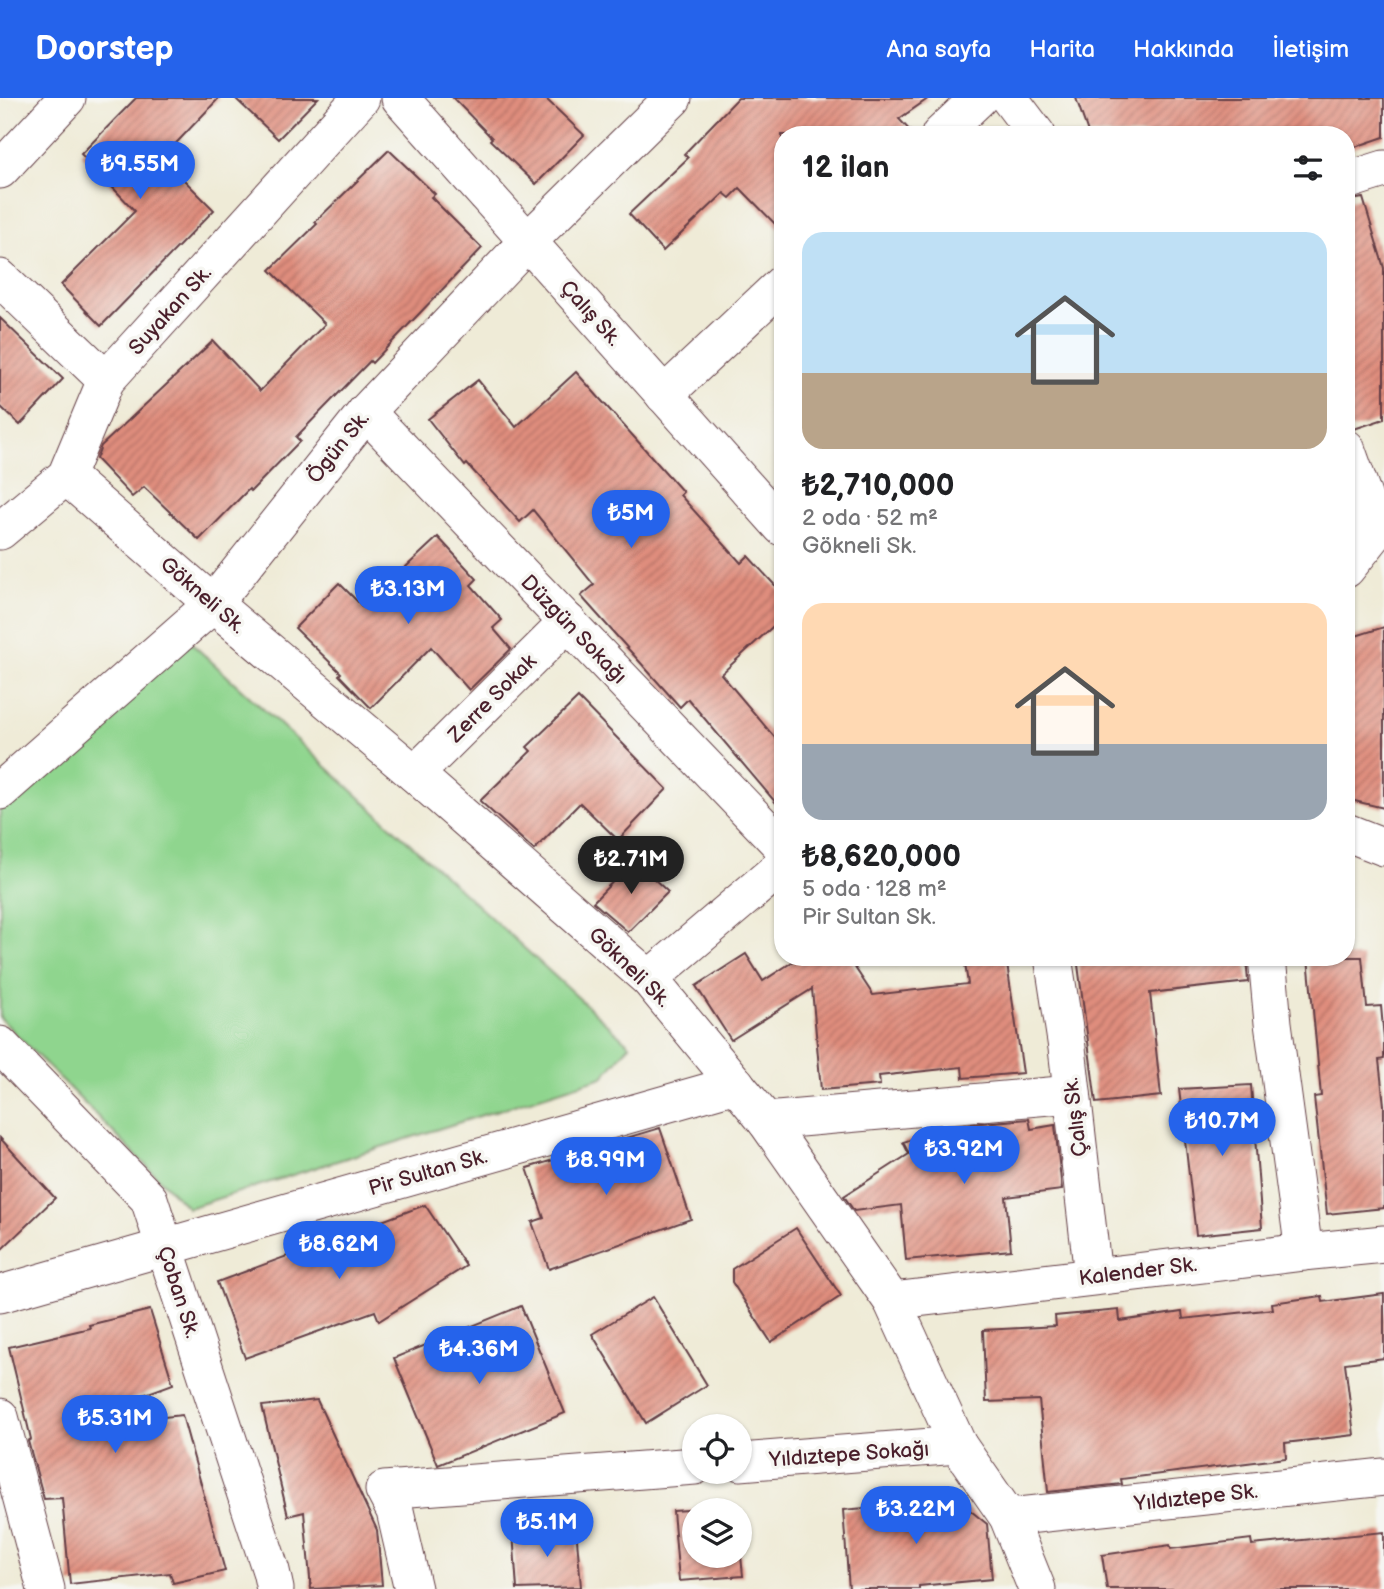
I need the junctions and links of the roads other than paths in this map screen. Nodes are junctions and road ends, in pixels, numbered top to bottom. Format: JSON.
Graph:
{"nodes":[{"id":1,"x":67,"y":98,"type":"edge"},
{"id":2,"x":361,"y":98,"type":"edge"},
{"id":3,"x":400,"y":98,"type":"edge"},
{"id":4,"x":673,"y":98,"type":"edge"},
{"id":5,"x":979,"y":98,"type":"edge"},
{"id":6,"x":1009,"y":98,"type":"edge"},
{"id":7,"x":949,"y":126,"type":"edge"},
{"id":8,"x":1030,"y":126,"type":"edge"},
{"id":9,"x":1384,"y":169,"type":"edge"},
{"id":10,"x":0,"y":170,"type":"edge"},
{"id":11,"x":1355,"y":178,"type":"edge"},
{"id":12,"x":527,"y":242,"type":"junction"},
{"id":13,"x":0,"y":278,"type":"edge"},
{"id":14,"x":774,"y":292,"type":"edge"},
{"id":15,"x":106,"y":380,"type":"junction"},
{"id":16,"x":664,"y":395,"type":"junction"},
{"id":17,"x":366,"y":412,"type":"junction"},
{"id":18,"x":1355,"y":469,"type":"edge"},
{"id":19,"x":66,"y":476,"type":"junction"},
{"id":20,"x":774,"y":518,"type":"edge"},
{"id":21,"x":1380,"y":527,"type":"edge"},
{"id":22,"x":0,"y":531,"type":"edge"},
{"id":23,"x":1355,"y":558,"type":"edge"},
{"id":24,"x":213,"y":604,"type":"junction"},
{"id":25,"x":568,"y":622,"type":"junction"},
{"id":26,"x":415,"y":774,"type":"junction"},
{"id":27,"x":0,"y":791,"type":"edge"},
{"id":28,"x":1355,"y":835,"type":"edge"},
{"id":29,"x":774,"y":838,"type":"edge"},
{"id":30,"x":1384,"y":846,"type":"edge"},
{"id":31,"x":774,"y":873,"type":"edge"},
{"id":32,"x":1054,"y":966,"type":"edge"},
{"id":33,"x":1268,"y":966,"type":"edge"},
{"id":34,"x":649,"y":979,"type":"junction"},
{"id":35,"x":0,"y":1045,"type":"edge"},
{"id":36,"x":736,"y":1084,"type":"junction"},
{"id":37,"x":1072,"y":1094,"type":"junction"},
{"id":38,"x":766,"y":1121,"type":"junction"},
{"id":39,"x":1384,"y":1244,"type":"edge"},
{"id":40,"x":164,"y":1248,"type":"junction"},
{"id":41,"x":1304,"y":1252,"type":"junction"},
{"id":42,"x":1093,"y":1276,"type":"junction"},
{"id":43,"x":0,"y":1294,"type":"edge"},
{"id":44,"x":892,"y":1301,"type":"junction"},
{"id":45,"x":0,"y":1417,"type":"edge"},
{"id":46,"x":958,"y":1445,"type":"junction"},
{"id":47,"x":752,"y":1461,"type":"edge"},
{"id":48,"x":682,"y":1467,"type":"edge"},
{"id":49,"x":1384,"y":1477,"type":"edge"},
{"id":50,"x":1008,"y":1517,"type":"junction"},
{"id":51,"x":46,"y":1589,"type":"edge"},
{"id":52,"x":275,"y":1589,"type":"edge"},
{"id":53,"x":413,"y":1589,"type":"edge"},
{"id":54,"x":1037,"y":1589,"type":"edge"}],
"edges":[{"from":1,"to":10,"type":"street"},
{"from":2,"to":15,"type":"street","name":"Suyakan Sk."},
{"from":3,"to":12,"type":"street","name":"Çalış Sk."},
{"from":4,"to":12,"type":"street","name":"Ögün Sk."},
{"from":5,"to":7,"type":"street"},
{"from":6,"to":8,"type":"street"},
{"from":9,"to":11,"type":"street"},
{"from":12,"to":16,"type":"street","name":"Çalış Sk."},
{"from":12,"to":17,"type":"street","name":"Ögün Sk."},
{"from":13,"to":15,"type":"street"},
{"from":14,"to":16,"type":"street"},
{"from":15,"to":19,"type":"street","name":"Suyakan Sk."},
{"from":16,"to":20,"type":"street","name":"Çalış Sk."},
{"from":17,"to":24,"type":"street","name":"Ögün Sk."},
{"from":17,"to":25,"type":"street","name":"Düzgün Sokağı"},
{"from":18,"to":21,"type":"street"},
{"from":19,"to":22,"type":"street","name":"Suyakan Sk."},
{"from":19,"to":24,"type":"street","name":"Gökneli Sk."},
{"from":21,"to":23,"type":"street"},
{"from":24,"to":26,"type":"street","name":"Gökneli Sk."},
{"from":24,"to":27,"type":"street","name":"Ögün Sk."},
{"from":25,"to":26,"type":"street","name":"Zerre Sokak"},
{"from":25,"to":29,"type":"street","name":"Düzgün Sokağı"},
{"from":26,"to":34,"type":"street","name":"Gökneli Sk."},
{"from":28,"to":30,"type":"street"},
{"from":31,"to":34,"type":"street"},
{"from":32,"to":37,"type":"street","name":"Çalış Sk."},
{"from":33,"to":41,"type":"street"},
{"from":34,"to":36,"type":"street","name":"Gökneli Sk."},
{"from":35,"to":40,"type":"street","name":"Çoban Sk."},
{"from":36,"to":38,"type":"street","name":"Gökneli Sk."},
{"from":36,"to":40,"type":"street","name":"Pir Sultan Sk."},
{"from":37,"to":38,"type":"street"},
{"from":37,"to":42,"type":"street","name":"Çalış Sk."},
{"from":38,"to":44,"type":"street","name":"Gökneli Sk."},
{"from":39,"to":41,"type":"street","name":"Kalender Sk."},
{"from":40,"to":43,"type":"street","name":"Pir Sultan Sk."},
{"from":40,"to":52,"type":"street","name":"Çoban Sk."},
{"from":41,"to":42,"type":"street","name":"Kalender Sk."},
{"from":42,"to":44,"type":"street","name":"Kalender Sk."},
{"from":44,"to":46,"type":"street","name":"Gökneli Sk."},
{"from":45,"to":51,"type":"street"},
{"from":46,"to":47,"type":"street","name":"Yıldıztepe Sokağı"},
{"from":46,"to":50,"type":"street","name":"Gökneli Sk."},
{"from":48,"to":53,"type":"street"},
{"from":49,"to":50,"type":"street","name":"Yıldıztepe Sk."},
{"from":50,"to":54,"type":"street","name":"Gökneli Sk."}]}
